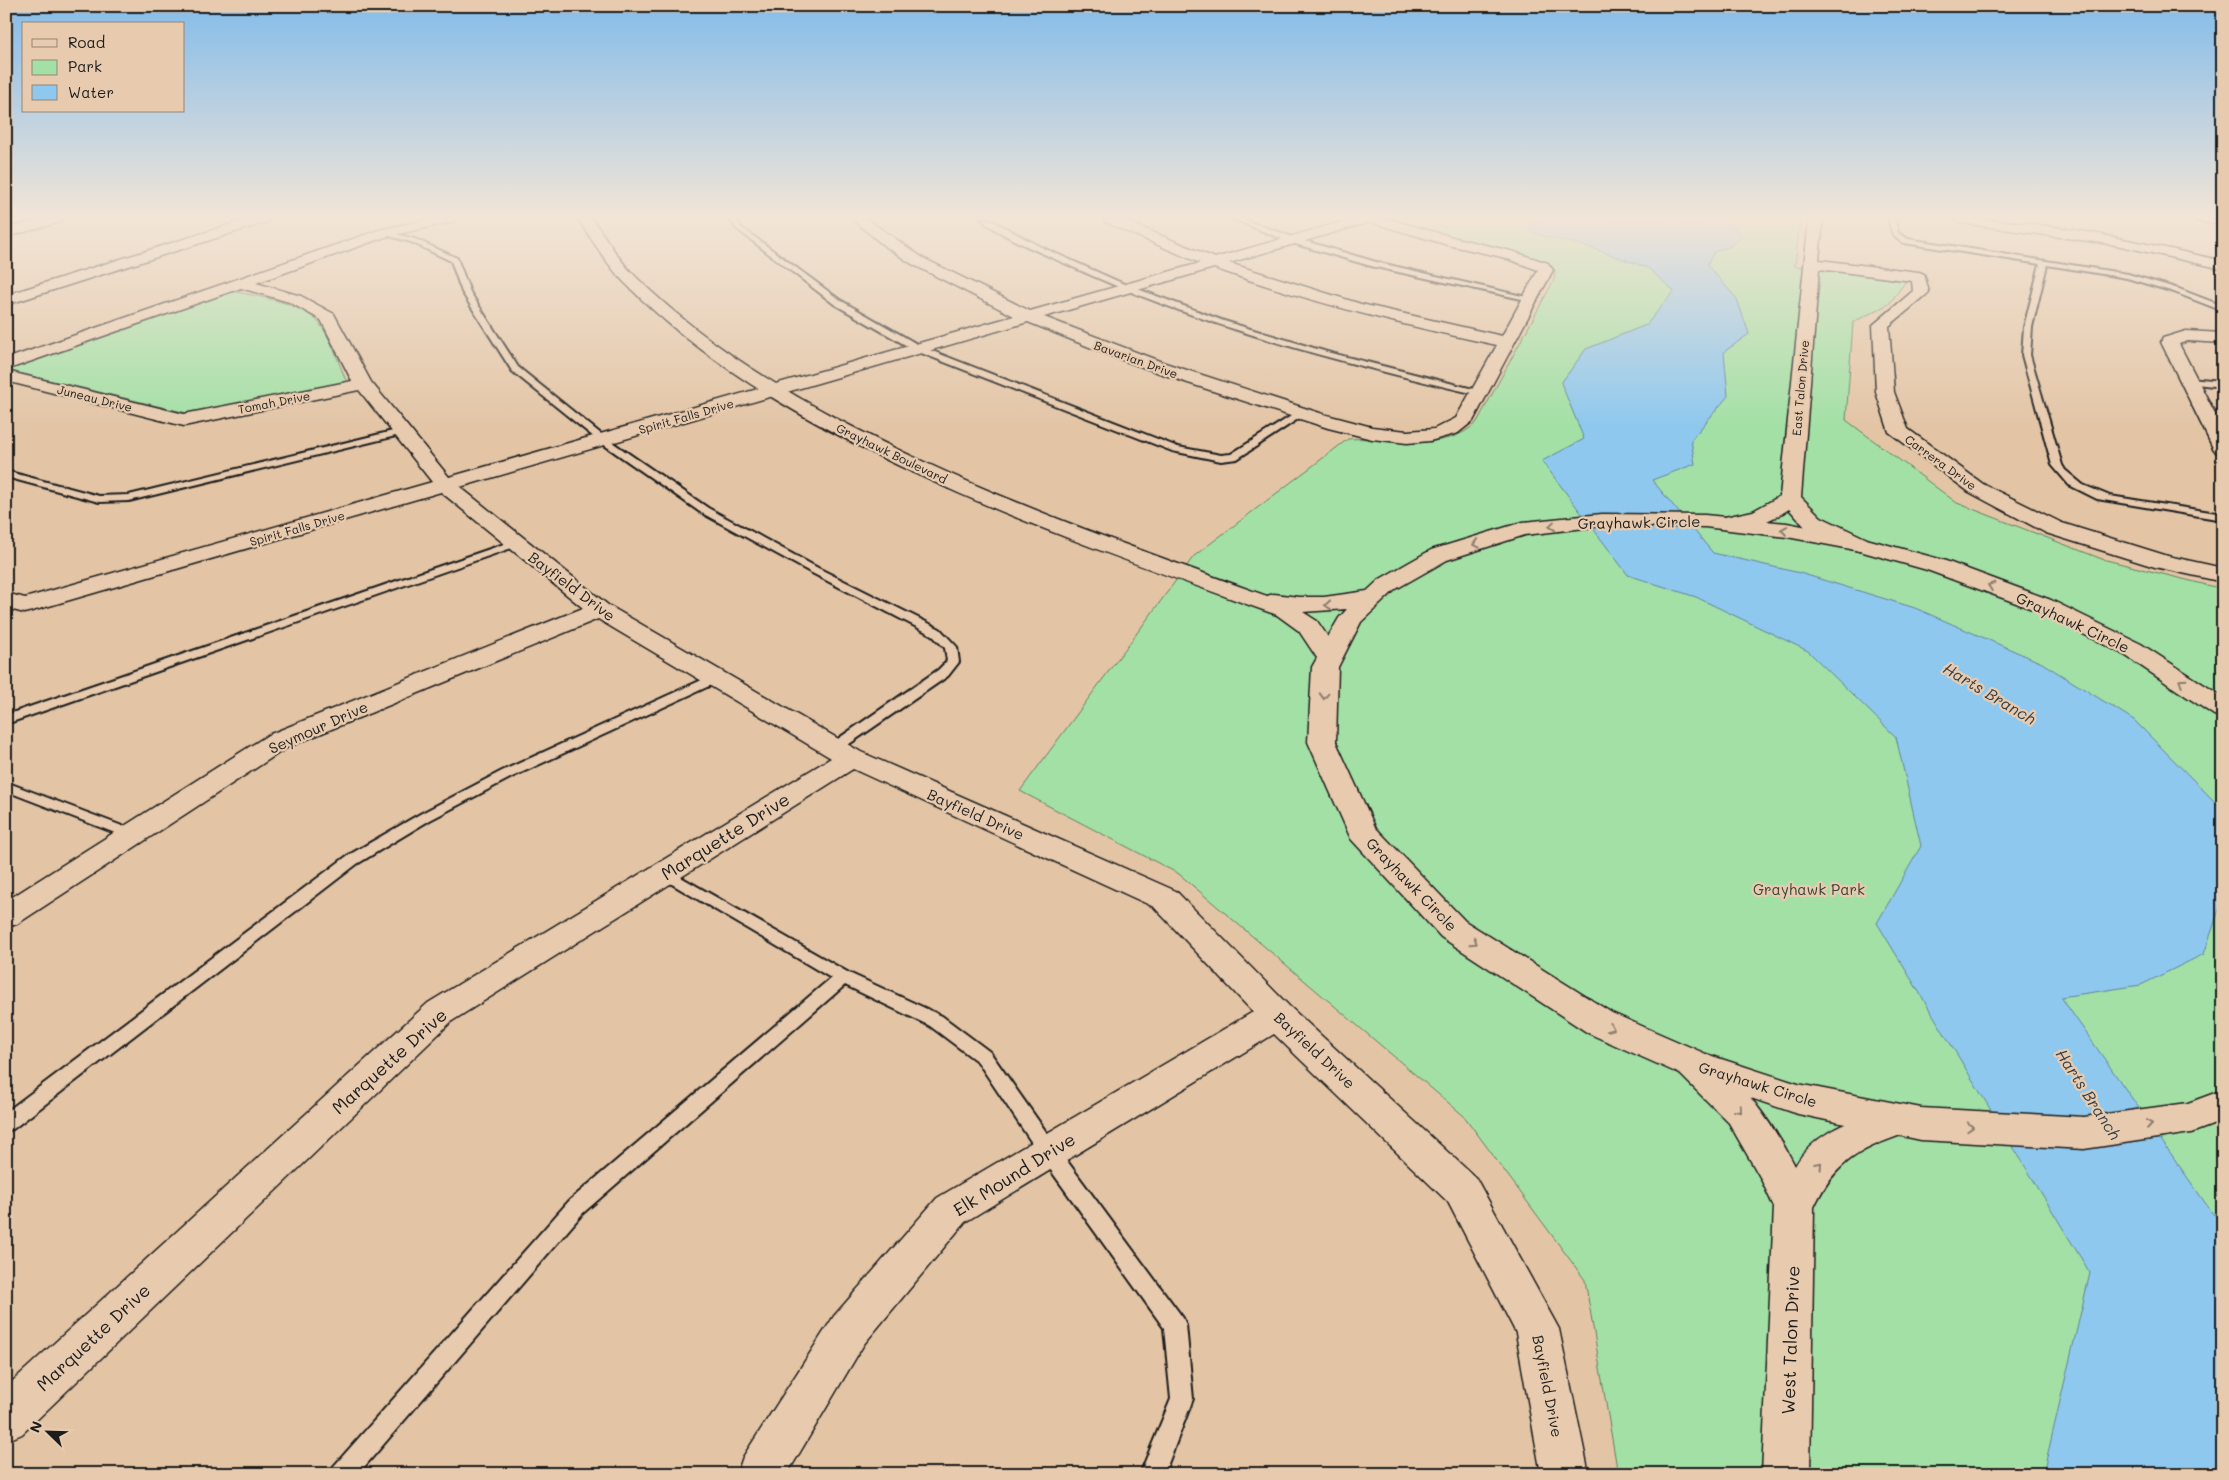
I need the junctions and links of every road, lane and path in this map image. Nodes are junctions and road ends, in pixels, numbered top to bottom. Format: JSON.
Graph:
{"nodes":[{"id":1,"x":44,"y":288,"type":"edge"},
{"id":2,"x":225,"y":288,"type":"edge"},
{"id":3,"x":257,"y":288,"type":"edge"},
{"id":4,"x":465,"y":288,"type":"edge"},
{"id":5,"x":640,"y":288,"type":"edge"},
{"id":6,"x":819,"y":288,"type":"edge"},
{"id":7,"x":969,"y":288,"type":"edge"},
{"id":8,"x":1128,"y":288,"type":"edge"},
{"id":9,"x":1293,"y":288,"type":"edge"},
{"id":10,"x":1482,"y":288,"type":"edge"},
{"id":11,"x":1537,"y":288,"type":"edge"},
{"id":12,"x":1810,"y":288,"type":"edge"},
{"id":13,"x":1921,"y":288,"type":"edge"},
{"id":14,"x":2038,"y":288,"type":"edge"},
{"id":15,"x":2170,"y":288,"type":"edge"},
{"id":16,"x":1125,"y":289,"type":"junction"},
{"id":17,"x":1531,"y":299,"type":"junction"},
{"id":18,"x":6,"y":300,"type":"edge"},
{"id":19,"x":2223,"y":309,"type":"edge"},
{"id":20,"x":1028,"y":317,"type":"junction"},
{"id":21,"x":2223,"y":338,"type":"edge"},
{"id":22,"x":1508,"y":342,"type":"junction"},
{"id":23,"x":919,"y":349,"type":"junction"},
{"id":24,"x":6,"y":365,"type":"edge"},
{"id":25,"x":6,"y":376,"type":"edge"},
{"id":26,"x":2189,"y":380,"type":"junction"},
{"id":27,"x":364,"y":384,"type":"junction"},
{"id":28,"x":2223,"y":384,"type":"edge"},
{"id":29,"x":772,"y":391,"type":"junction"},
{"id":30,"x":1480,"y":392,"type":"junction"},
{"id":31,"x":1302,"y":413,"type":"junction"},
{"id":32,"x":184,"y":420,"type":"joint"},
{"id":33,"x":401,"y":432,"type":"junction"},
{"id":34,"x":2220,"y":439,"type":"edge"},
{"id":35,"x":603,"y":440,"type":"junction"},
{"id":36,"x":6,"y":474,"type":"edge"},
{"id":37,"x":445,"y":485,"type":"junction"},
{"id":38,"x":1790,"y":498,"type":"junction"},
{"id":39,"x":2223,"y":517,"type":"edge"},
{"id":40,"x":1716,"y":522,"type":"junction"},
{"id":41,"x":516,"y":542,"type":"junction"},
{"id":42,"x":1859,"y":544,"type":"junction"},
{"id":43,"x":2223,"y":575,"type":"edge"},
{"id":44,"x":1376,"y":596,"type":"junction"},
{"id":45,"x":1255,"y":598,"type":"junction"},
{"id":46,"x":6,"y":600,"type":"edge"},
{"id":47,"x":600,"y":610,"type":"junction"},
{"id":48,"x":1330,"y":658,"type":"junction"},
{"id":49,"x":715,"y":678,"type":"junction"},
{"id":50,"x":2223,"y":709,"type":"edge"},
{"id":51,"x":6,"y":720,"type":"edge"},
{"id":52,"x":843,"y":753,"type":"junction"},
{"id":53,"x":6,"y":786,"type":"edge"},
{"id":54,"x":133,"y":835,"type":"junction"},
{"id":55,"x":665,"y":873,"type":"junction"},
{"id":56,"x":6,"y":916,"type":"edge"},
{"id":57,"x":843,"y":977,"type":"junction"},
{"id":58,"x":1277,"y":1015,"type":"junction"},
{"id":59,"x":1693,"y":1064,"type":"junction"},
{"id":60,"x":2207,"y":1112,"type":"edge"},
{"id":61,"x":1910,"y":1122,"type":"junction"},
{"id":62,"x":6,"y":1123,"type":"edge"},
{"id":63,"x":1049,"y":1152,"type":"junction"},
{"id":64,"x":1794,"y":1207,"type":"junction"},
{"id":65,"x":6,"y":1418,"type":"edge"},
{"id":66,"x":342,"y":1474,"type":"edge"},
{"id":67,"x":760,"y":1474,"type":"edge"},
{"id":68,"x":1152,"y":1474,"type":"edge"},
{"id":69,"x":1565,"y":1474,"type":"edge"},
{"id":70,"x":1786,"y":1474,"type":"edge"}],
"edges":[{"from":1,"to":18,"type":"street"},
{"from":2,"to":24,"type":"street"},
{"from":3,"to":27,"type":"street","name":"Bayfield Drive"},
{"from":4,"to":35,"type":"lane"},
{"from":5,"to":29,"type":"street","name":"Grayhawk Boulevard"},
{"from":6,"to":23,"type":"lane"},
{"from":7,"to":20,"type":"street","name":"Bavarian Drive"},
{"from":8,"to":16,"type":"street","name":"Spirit Falls Drive"},
{"from":9,"to":22,"type":"street"},
{"from":10,"to":17,"type":"lane"},
{"from":11,"to":17,"type":"street","name":"Bavarian Drive"},
{"from":12,"to":38,"type":"street","name":"East Talon Drive"},
{"from":13,"to":43,"type":"street","name":"Carrera Drive"},
{"from":14,"to":39,"type":"lane"},
{"from":15,"to":19,"type":"lane"},
{"from":16,"to":20,"type":"street","name":"Spirit Falls Drive"},
{"from":16,"to":30,"type":"lane"},
{"from":17,"to":22,"type":"street","name":"Bavarian Drive"},
{"from":20,"to":23,"type":"street","name":"Spirit Falls Drive"},
{"from":20,"to":31,"type":"street","name":"Bavarian Drive"},
{"from":21,"to":26,"type":"street"},
{"from":22,"to":30,"type":"street","name":"Bavarian Drive"},
{"from":23,"to":29,"type":"street","name":"Spirit Falls Drive"},
{"from":23,"to":31,"type":"lane"},
{"from":25,"to":32,"type":"street","name":"Juneau Drive"},
{"from":26,"to":28,"type":"lane"},
{"from":26,"to":34,"type":"street"},
{"from":27,"to":32,"type":"street","name":"Tomah Drive"},
{"from":27,"to":33,"type":"street","name":"Bayfield Drive"},
{"from":29,"to":35,"type":"street","name":"Spirit Falls Drive"},
{"from":29,"to":45,"type":"street","name":"Grayhawk Boulevard"},
{"from":30,"to":31,"type":"street","name":"Bavarian Drive"},
{"from":33,"to":36,"type":"lane"},
{"from":33,"to":37,"type":"street","name":"Bayfield Drive"},
{"from":35,"to":37,"type":"street","name":"Spirit Falls Drive"},
{"from":35,"to":52,"type":"lane"},
{"from":37,"to":41,"type":"street","name":"Bayfield Drive"},
{"from":37,"to":46,"type":"street","name":"Spirit Falls Drive"},
{"from":38,"to":40,"type":"street"},
{"from":38,"to":42,"type":"street"},
{"from":42,"to":40,"type":"street","name":"Grayhawk Circle","one_way":true},
{"from":40,"to":44,"type":"street","name":"Grayhawk Circle","one_way":true},
{"from":41,"to":47,"type":"street","name":"Bayfield Drive"},
{"from":41,"to":51,"type":"lane"},
{"from":50,"to":42,"type":"street","name":"Grayhawk Circle","one_way":true},
{"from":44,"to":45,"type":"street","name":"Grayhawk Boulevard","one_way":true},
{"from":44,"to":48,"type":"street","name":"Grayhawk Circle"},
{"from":45,"to":48,"type":"street","name":"Grayhawk Boulevard"},
{"from":47,"to":49,"type":"street","name":"Bayfield Drive"},
{"from":47,"to":54,"type":"street","name":"Seymour Drive"},
{"from":48,"to":59,"type":"street","name":"Grayhawk Circle","one_way":true},
{"from":49,"to":52,"type":"street","name":"Bayfield Drive"},
{"from":49,"to":62,"type":"lane"},
{"from":52,"to":55,"type":"street","name":"Marquette Drive"},
{"from":52,"to":58,"type":"street","name":"Bayfield Drive"},
{"from":53,"to":54,"type":"lane"},
{"from":54,"to":56,"type":"street","name":"Seymour Drive"},
{"from":55,"to":57,"type":"lane"},
{"from":55,"to":65,"type":"street","name":"Marquette Drive"},
{"from":57,"to":63,"type":"lane"},
{"from":57,"to":66,"type":"lane"},
{"from":58,"to":63,"type":"street","name":"Elk Mound Drive"},
{"from":58,"to":69,"type":"street","name":"Bayfield Drive"},
{"from":59,"to":61,"type":"street","name":"Grayhawk Circle"},
{"from":59,"to":64,"type":"street","name":"West Talon Drive","one_way":true},
{"from":61,"to":60,"type":"street","name":"Grayhawk Circle","one_way":true},
{"from":64,"to":61,"type":"street","name":"West Talon Drive","one_way":true},
{"from":63,"to":67,"type":"street","name":"Elk Mound Drive"},
{"from":63,"to":68,"type":"lane"},
{"from":64,"to":70,"type":"street","name":"West Talon Drive"}]}
